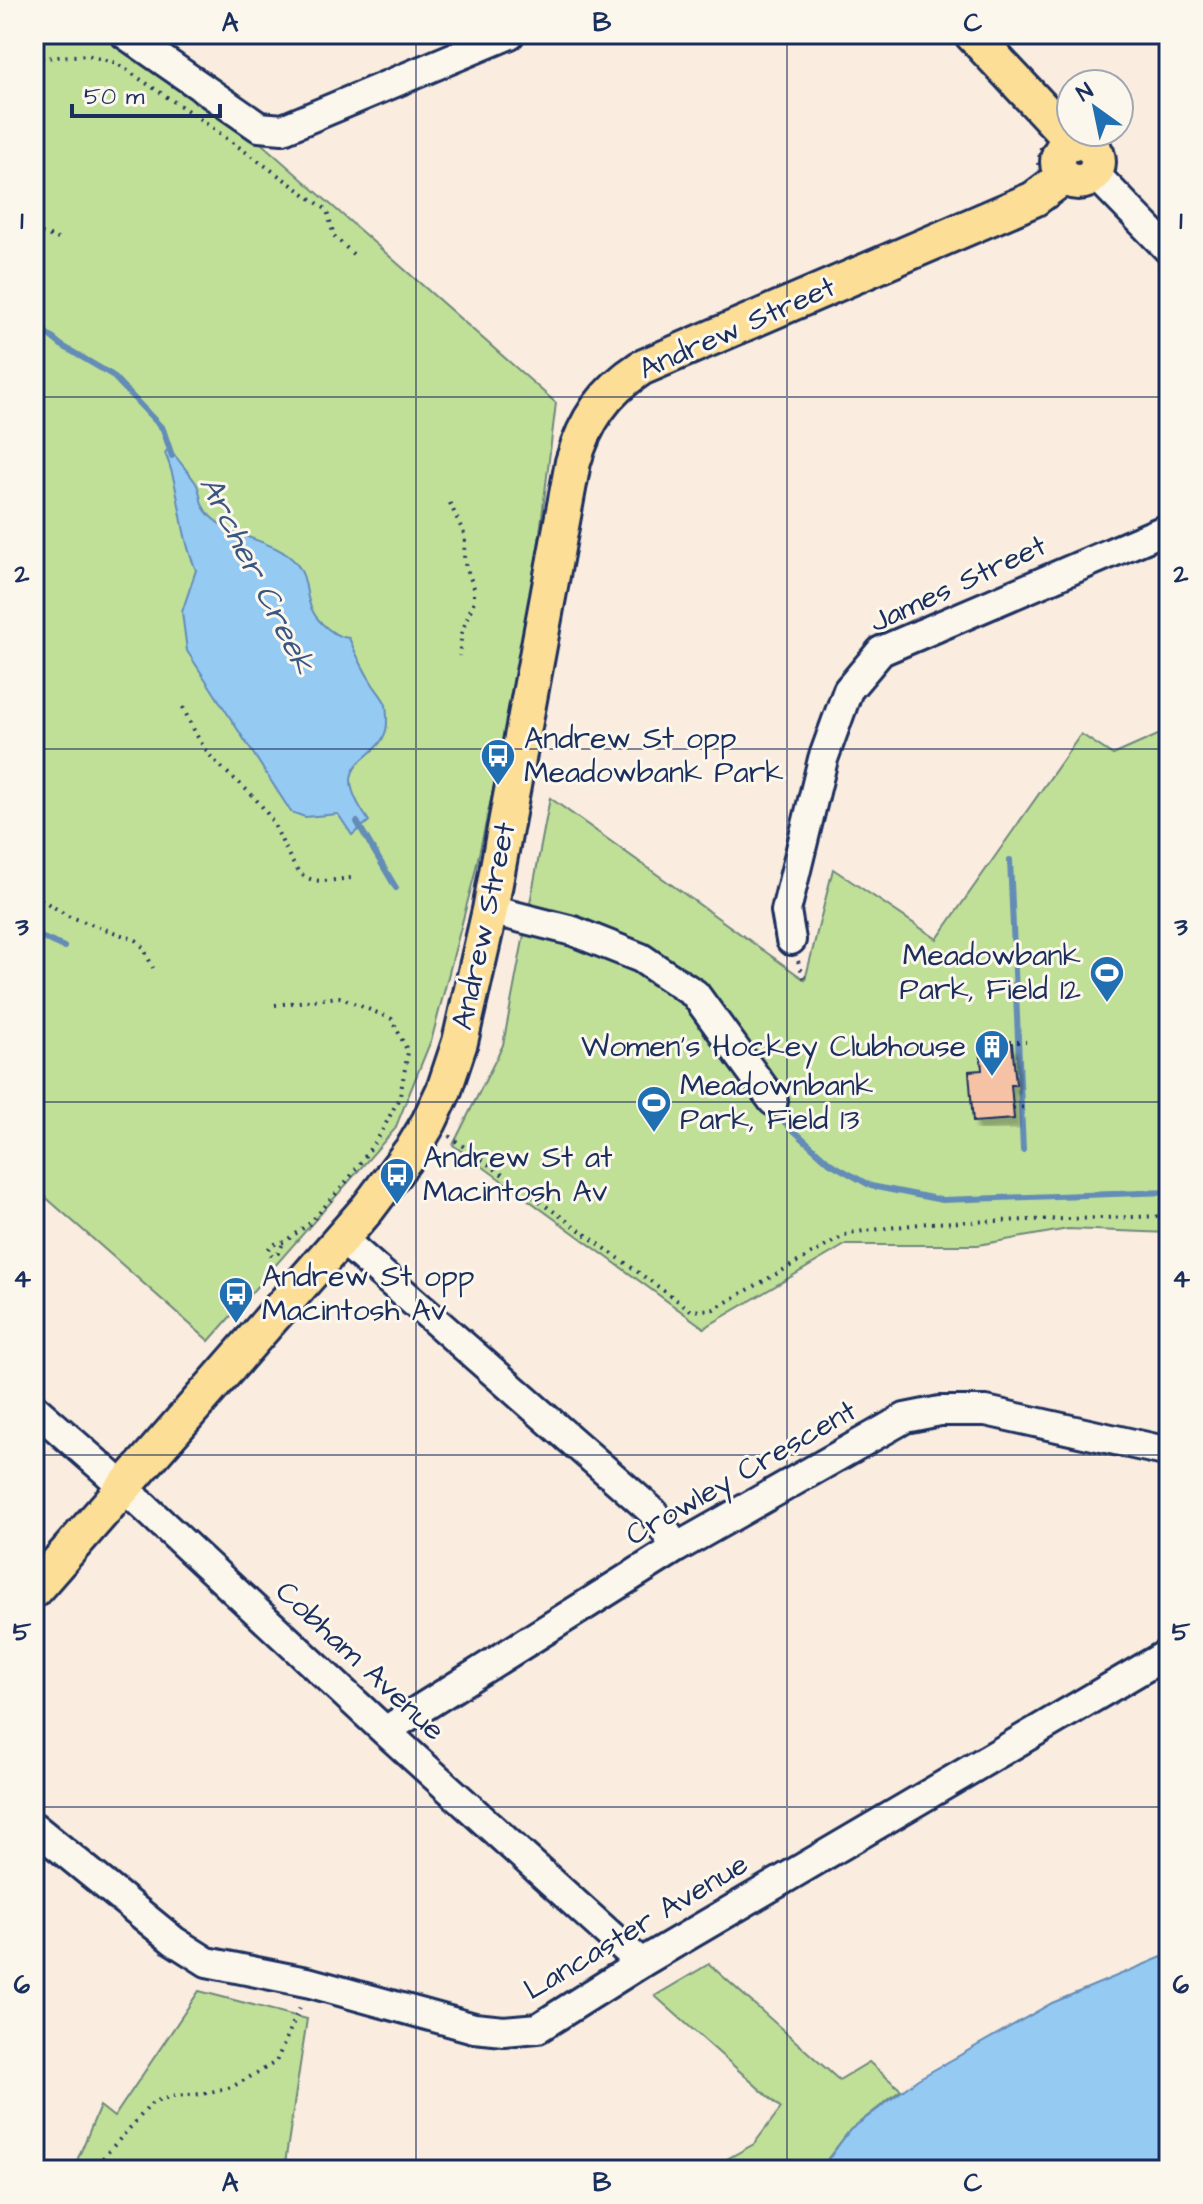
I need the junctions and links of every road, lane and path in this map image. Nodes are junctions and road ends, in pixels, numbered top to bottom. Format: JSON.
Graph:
{"nodes":[{"id":1,"x":125,"y":34,"type":"edge"},
{"id":2,"x":510,"y":34,"type":"edge"},
{"id":3,"x":972,"y":34,"type":"edge"},
{"id":4,"x":34,"y":55,"type":"edge"},
{"id":5,"x":1077,"y":165,"type":"junction"},
{"id":6,"x":34,"y":230,"type":"edge"},
{"id":7,"x":58,"y":239,"type":"dead end"},
{"id":8,"x":1169,"y":250,"type":"edge"},
{"id":9,"x":354,"y":255,"type":"dead end"},
{"id":10,"x":450,"y":503,"type":"dead end"},
{"id":11,"x":1169,"y":528,"type":"edge"},
{"id":12,"x":459,"y":656,"type":"dead end"},
{"id":13,"x":183,"y":707,"type":"dead end"},
{"id":14,"x":352,"y":878,"type":"dead end"},
{"id":15,"x":34,"y":895,"type":"edge"},
{"id":16,"x":490,"y":910,"type":"junction"},
{"id":17,"x":791,"y":940,"type":"dead end"},
{"id":18,"x":153,"y":968,"type":"dead end"},
{"id":19,"x":275,"y":1005,"type":"dead end"},
{"id":20,"x":1001,"y":1042,"type":"dead end"},
{"id":21,"x":1026,"y":1042,"type":"dead end"},
{"id":22,"x":773,"y":1101,"type":"dead end"},
{"id":23,"x":1029,"y":1107,"type":"dead end"},
{"id":24,"x":1013,"y":1108,"type":"dead end"},
{"id":25,"x":429,"y":1122,"type":"junction"},
{"id":26,"x":1169,"y":1216,"type":"edge"},
{"id":27,"x":342,"y":1239,"type":"junction"},
{"id":28,"x":284,"y":1242,"type":"dead end"},
{"id":29,"x":34,"y":1408,"type":"edge"},
{"id":30,"x":1169,"y":1452,"type":"edge"},
{"id":31,"x":123,"y":1488,"type":"junction"},
{"id":32,"x":676,"y":1548,"type":"junction"},
{"id":33,"x":35,"y":1586,"type":"edge"},
{"id":34,"x":1169,"y":1653,"type":"edge"},
{"id":35,"x":385,"y":1731,"type":"junction"},
{"id":36,"x":34,"y":1827,"type":"edge"},
{"id":37,"x":641,"y":1963,"type":"junction"},
{"id":38,"x":311,"y":1983,"type":"junction"},
{"id":39,"x":92,"y":2170,"type":"edge"}],
"edges":[{"from":1,"to":2,"type":"street"},
{"from":3,"to":5,"type":"main road"},
{"from":4,"to":9,"type":"path"},
{"from":5,"to":8,"type":"street"},
{"from":5,"to":16,"type":"main road","name":"Andrew Street"},
{"from":6,"to":7,"type":"path"},
{"from":10,"to":12,"type":"path"},
{"from":11,"to":17,"type":"street","name":"James Street"},
{"from":13,"to":14,"type":"path"},
{"from":15,"to":18,"type":"path"},
{"from":16,"to":22,"type":"street"},
{"from":16,"to":25,"type":"main road","name":"Andrew Street"},
{"from":19,"to":28,"type":"path"},
{"from":20,"to":21,"type":"path"},
{"from":23,"to":24,"type":"path"},
{"from":25,"to":26,"type":"path"},
{"from":25,"to":27,"type":"main road","name":"Andrew Street"},
{"from":27,"to":31,"type":"main road","name":"Andrew Street"},
{"from":27,"to":32,"type":"street"},
{"from":29,"to":31,"type":"street","name":"Cobham Avenue"},
{"from":30,"to":32,"type":"street","name":"Crowley Crescent"},
{"from":31,"to":33,"type":"main road","name":"Andrew Street"},
{"from":31,"to":35,"type":"street","name":"Cobham Avenue"},
{"from":32,"to":35,"type":"street","name":"Crowley Crescent"},
{"from":34,"to":37,"type":"street","name":"Lancaster Avenue"},
{"from":35,"to":37,"type":"street","name":"Cobham Avenue"},
{"from":36,"to":38,"type":"street","name":"Lancaster Avenue"},
{"from":37,"to":38,"type":"street","name":"Lancaster Avenue"},
{"from":38,"to":39,"type":"path"}]}
